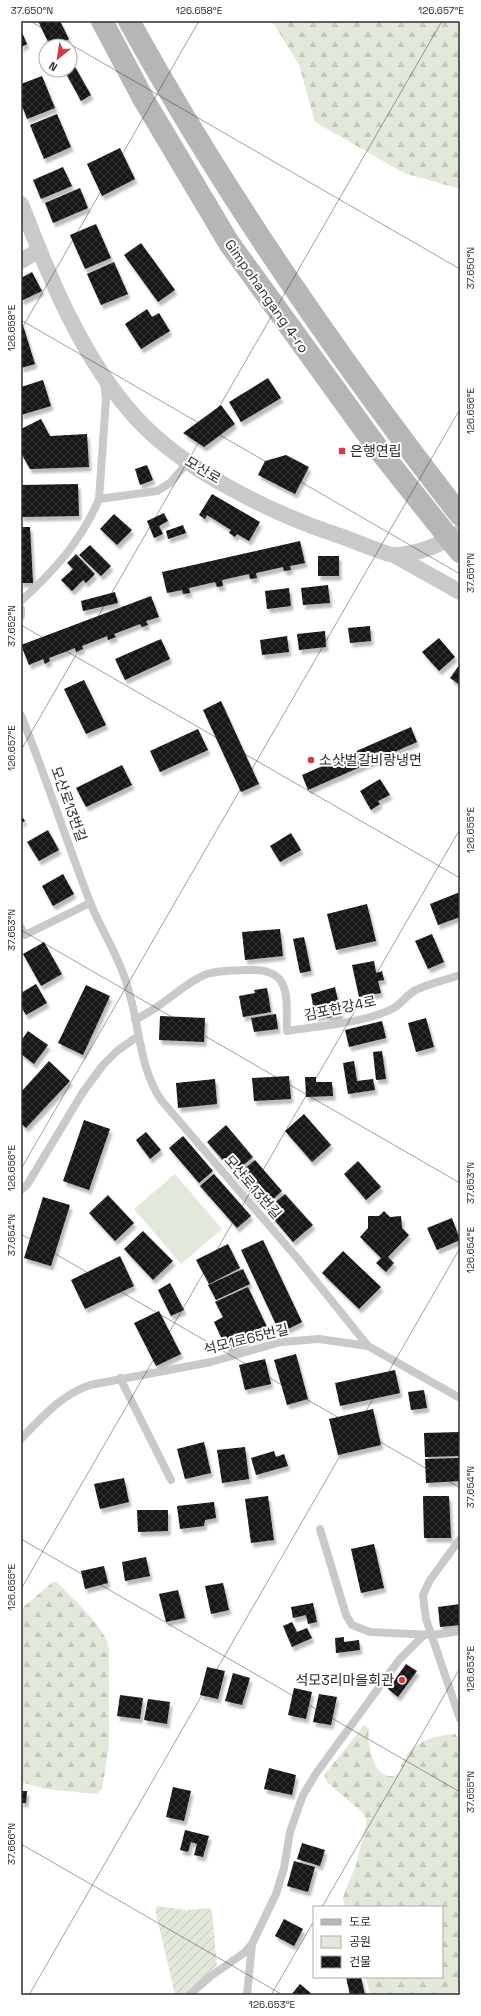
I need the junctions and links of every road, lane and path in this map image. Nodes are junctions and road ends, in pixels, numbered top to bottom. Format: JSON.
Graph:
{"nodes":[{"id":1,"x":102,"y":21,"type":"edge"},
{"id":2,"x":129,"y":21,"type":"edge"},
{"id":3,"x":21,"y":204,"type":"edge"},
{"id":4,"x":39,"y":250,"type":"junction"},
{"id":5,"x":21,"y":261,"type":"edge"},
{"id":6,"x":104,"y":375,"type":"junction"},
{"id":7,"x":188,"y":462,"type":"junction"},
{"id":8,"x":99,"y":498,"type":"junction"},
{"id":9,"x":460,"y":515,"type":"edge"},
{"id":10,"x":457,"y":541,"type":"edge"},
{"id":11,"x":394,"y":555,"type":"junction"},
{"id":12,"x":460,"y":592,"type":"edge"},
{"id":13,"x":21,"y":601,"type":"edge"},
{"id":14,"x":21,"y":609,"type":"edge"},
{"id":15,"x":21,"y":616,"type":"edge"},
{"id":16,"x":21,"y":715,"type":"edge"},
{"id":17,"x":90,"y":903,"type":"junction"},
{"id":18,"x":22,"y":933,"type":"edge"},
{"id":19,"x":460,"y":975,"type":"edge"},
{"id":20,"x":135,"y":1020,"type":"junction"},
{"id":21,"x":138,"y":1036,"type":"junction"},
{"id":22,"x":21,"y":1190,"type":"edge"},
{"id":23,"x":368,"y":1346,"type":"junction"},
{"id":24,"x":120,"y":1378,"type":"junction"},
{"id":25,"x":460,"y":1398,"type":"edge"},
{"id":26,"x":21,"y":1439,"type":"edge"},
{"id":27,"x":170,"y":1480,"type":"dead end"},
{"id":28,"x":320,"y":1529,"type":"dead end"},
{"id":29,"x":460,"y":1539,"type":"edge"},
{"id":30,"x":460,"y":1631,"type":"edge"},
{"id":31,"x":424,"y":1635,"type":"junction"},
{"id":32,"x":433,"y":1635,"type":"junction"},
{"id":33,"x":460,"y":1719,"type":"edge"},
{"id":34,"x":252,"y":1944,"type":"junction"},
{"id":35,"x":189,"y":1995,"type":"edge"},
{"id":36,"x":247,"y":1995,"type":"edge"}],
"edges":[{"from":1,"to":10,"type":"street","name":"Gimpohangang 4-ro"},
{"from":2,"to":9,"type":"street","name":"Gimpohangang 4-ro"},
{"from":3,"to":4,"type":"street","name":"모산로"},
{"from":4,"to":5,"type":"street"},
{"from":4,"to":6,"type":"street","name":"모산로"},
{"from":6,"to":7,"type":"street","name":"모산로"},
{"from":6,"to":8,"type":"lane"},
{"from":7,"to":8,"type":"lane"},
{"from":7,"to":11,"type":"street","name":"모산로"},
{"from":8,"to":13,"type":"lane"},
{"from":10,"to":11,"type":"street"},
{"from":11,"to":12,"type":"street","name":"모산로"},
{"from":14,"to":15,"type":"lane"},
{"from":16,"to":17,"type":"lane","name":"모산로13번길"},
{"from":17,"to":18,"type":"lane"},
{"from":17,"to":20,"type":"lane","name":"모산로13번길"},
{"from":19,"to":20,"type":"lane","name":"김포한강4로"},
{"from":20,"to":21,"type":"lane","name":"모산로13번길"},
{"from":21,"to":22,"type":"lane"},
{"from":21,"to":23,"type":"lane","name":"모산로13번길"},
{"from":23,"to":24,"type":"lane","name":"석모1로65번길"},
{"from":23,"to":25,"type":"lane","name":"석모1로65번길"},
{"from":24,"to":26,"type":"lane","name":"석모1로65번길"},
{"from":24,"to":27,"type":"lane"},
{"from":28,"to":31,"type":"lane"},
{"from":29,"to":32,"type":"lane"},
{"from":30,"to":32,"type":"lane"},
{"from":31,"to":32,"type":"lane"},
{"from":31,"to":34,"type":"lane"},
{"from":32,"to":33,"type":"lane"},
{"from":34,"to":35,"type":"lane"},
{"from":34,"to":36,"type":"lane"}]}
